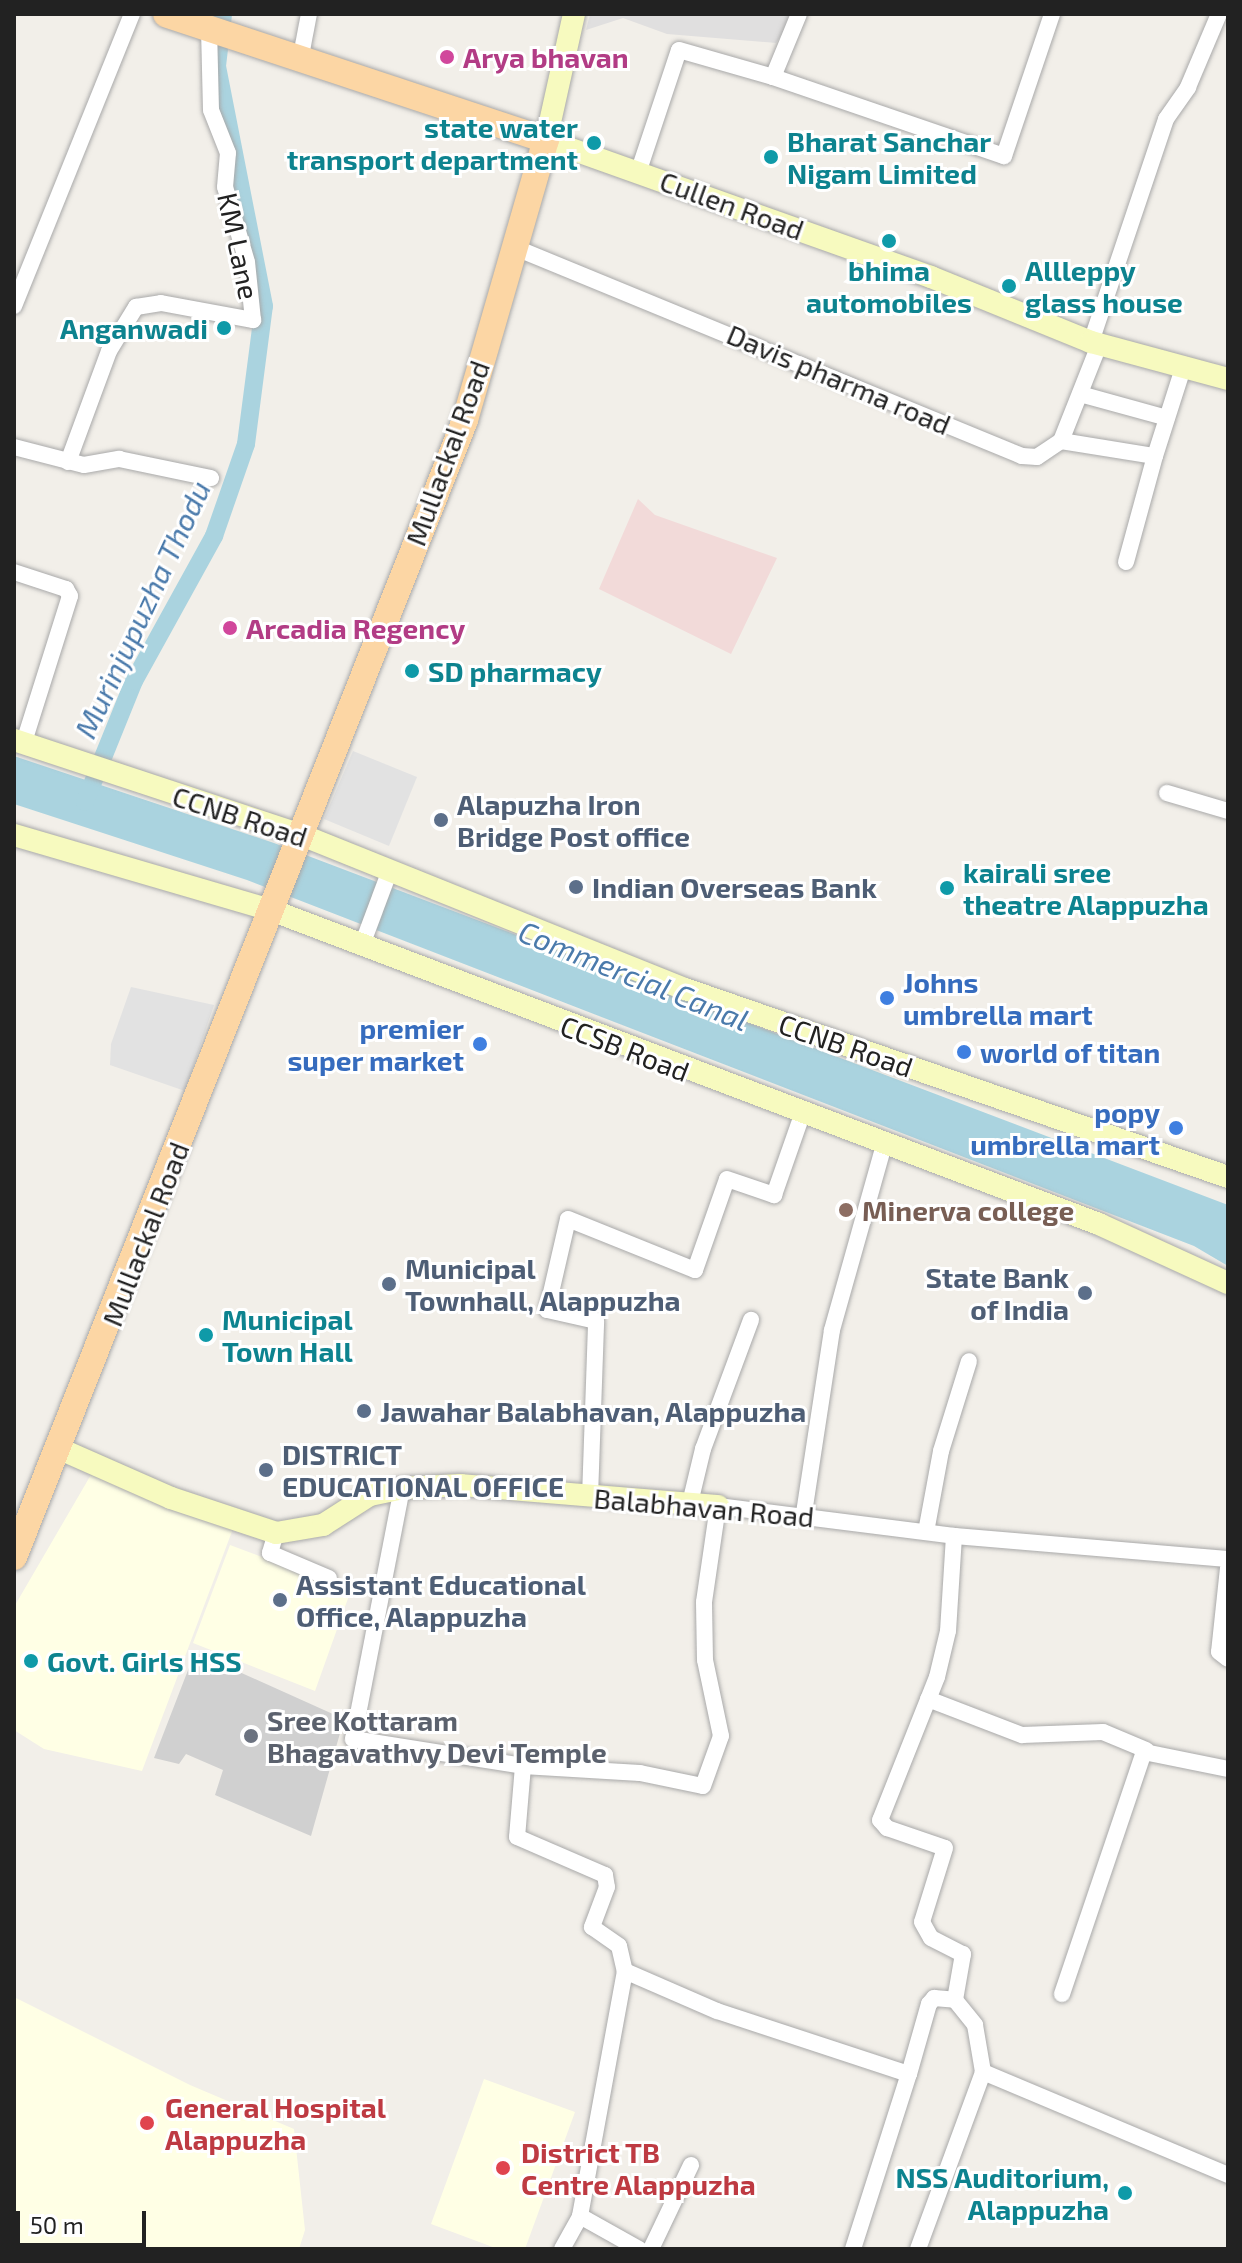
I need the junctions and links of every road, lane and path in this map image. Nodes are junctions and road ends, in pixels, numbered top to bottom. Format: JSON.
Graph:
{"nodes":[{"id":1,"x":132,"y":14,"type":"edge"},
{"id":2,"x":166,"y":14,"type":"edge"},
{"id":3,"x":309,"y":14,"type":"edge"},
{"id":4,"x":574,"y":14,"type":"edge"},
{"id":5,"x":799,"y":14,"type":"edge"},
{"id":6,"x":1052,"y":14,"type":"edge"},
{"id":7,"x":1219,"y":14,"type":"edge"},
{"id":8,"x":221,"y":34,"type":"junction"},
{"id":9,"x":300,"y":61,"type":"junction"},
{"id":10,"x":773,"y":77,"type":"junction"},
{"id":11,"x":546,"y":140,"type":"junction"},
{"id":12,"x":639,"y":170,"type":"junction"},
{"id":13,"x":516,"y":248,"type":"junction"},
{"id":14,"x":14,"y":306,"type":"edge"},
{"id":15,"x":1095,"y":343,"type":"junction"},
{"id":16,"x":1184,"y":365,"type":"junction"},
{"id":17,"x":1228,"y":379,"type":"edge"},
{"id":18,"x":1080,"y":394,"type":"junction"},
{"id":19,"x":1167,"y":418,"type":"junction"},
{"id":20,"x":1061,"y":441,"type":"junction"},
{"id":21,"x":14,"y":447,"type":"edge"},
{"id":22,"x":1155,"y":456,"type":"junction"},
{"id":23,"x":68,"y":462,"type":"junction"},
{"id":24,"x":211,"y":478,"type":"dead end"},
{"id":25,"x":1126,"y":562,"type":"dead end"},
{"id":26,"x":14,"y":572,"type":"edge"},
{"id":27,"x":19,"y":741,"type":"edge"},
{"id":28,"x":1167,"y":793,"type":"dead end"},
{"id":29,"x":1228,"y":811,"type":"edge"},
{"id":30,"x":14,"y":835,"type":"edge"},
{"id":31,"x":297,"y":837,"type":"junction"},
{"id":32,"x":388,"y":876,"type":"junction"},
{"id":33,"x":272,"y":906,"type":"junction"},
{"id":34,"x":365,"y":938,"type":"junction"},
{"id":35,"x":802,"y":1115,"type":"junction"},
{"id":36,"x":884,"y":1145,"type":"junction"},
{"id":37,"x":1228,"y":1177,"type":"edge"},
{"id":38,"x":1228,"y":1283,"type":"edge"},
{"id":39,"x":751,"y":1320,"type":"dead end"},
{"id":40,"x":969,"y":1361,"type":"dead end"},
{"id":41,"x":60,"y":1449,"type":"junction"},
{"id":42,"x":402,"y":1488,"type":"junction"},
{"id":43,"x":590,"y":1497,"type":"junction"},
{"id":44,"x":690,"y":1503,"type":"junction"},
{"id":45,"x":718,"y":1506,"type":"junction"},
{"id":46,"x":804,"y":1513,"type":"junction"},
{"id":47,"x":926,"y":1532,"type":"junction"},
{"id":48,"x":276,"y":1533,"type":"junction"},
{"id":49,"x":954,"y":1536,"type":"junction"},
{"id":50,"x":14,"y":1557,"type":"edge"},
{"id":51,"x":1228,"y":1559,"type":"edge"},
{"id":52,"x":1228,"y":1568,"type":"edge"},
{"id":53,"x":329,"y":1578,"type":"dead end"},
{"id":54,"x":1228,"y":1659,"type":"edge"},
{"id":55,"x":928,"y":1699,"type":"junction"},
{"id":56,"x":1146,"y":1750,"type":"junction"},
{"id":57,"x":523,"y":1766,"type":"junction"},
{"id":58,"x":1228,"y":1769,"type":"edge"},
{"id":59,"x":625,"y":1971,"type":"junction"},
{"id":60,"x":1062,"y":1994,"type":"dead end"},
{"id":61,"x":955,"y":2000,"type":"junction"},
{"id":62,"x":983,"y":2072,"type":"junction"},
{"id":63,"x":909,"y":2074,"type":"junction"},
{"id":64,"x":691,"y":2165,"type":"dead end"},
{"id":65,"x":1228,"y":2175,"type":"edge"},
{"id":66,"x":580,"y":2216,"type":"junction"},
{"id":67,"x":562,"y":2249,"type":"edge"},
{"id":68,"x":639,"y":2249,"type":"edge"},
{"id":69,"x":651,"y":2249,"type":"edge"},
{"id":70,"x":853,"y":2249,"type":"edge"},
{"id":71,"x":918,"y":2249,"type":"edge"}],
"edges":[{"from":1,"to":14,"type":"street"},
{"from":2,"to":8,"type":"main road","name":"Cullen Road"},
{"from":3,"to":9,"type":"street"},
{"from":4,"to":11,"type":"main road","name":"Mullackal Road"},
{"from":5,"to":10,"type":"street"},
{"from":6,"to":10,"type":"street"},
{"from":7,"to":15,"type":"street"},
{"from":8,"to":9,"type":"main road","name":"Cullen Road"},
{"from":8,"to":23,"type":"street","name":"KM Lane"},
{"from":9,"to":11,"type":"main road","name":"Cullen Road"},
{"from":10,"to":12,"type":"street"},
{"from":11,"to":12,"type":"main road","name":"Cullen Road"},
{"from":11,"to":13,"type":"main road","name":"Mullackal Road"},
{"from":12,"to":15,"type":"main road","name":"Cullen Road"},
{"from":13,"to":20,"type":"street","name":"Davis pharma road"},
{"from":13,"to":31,"type":"main road","name":"Mullackal Road"},
{"from":15,"to":16,"type":"main road","name":"Cullen Road"},
{"from":15,"to":18,"type":"street"},
{"from":16,"to":17,"type":"main road","name":"Cullen Road"},
{"from":16,"to":19,"type":"street"},
{"from":18,"to":19,"type":"street"},
{"from":18,"to":20,"type":"street"},
{"from":19,"to":22,"type":"street"},
{"from":20,"to":22,"type":"street"},
{"from":21,"to":23,"type":"street"},
{"from":22,"to":25,"type":"street"},
{"from":23,"to":24,"type":"street"},
{"from":26,"to":27,"type":"street"},
{"from":27,"to":31,"type":"main road","name":"CCNB Road"},
{"from":28,"to":29,"type":"street"},
{"from":30,"to":33,"type":"main road","name":"CCSB Road"},
{"from":31,"to":32,"type":"main road","name":"CCNB Road"},
{"from":31,"to":33,"type":"main road","name":"Mullackal Road"},
{"from":32,"to":34,"type":"street"},
{"from":32,"to":37,"type":"main road","name":"CCNB Road"},
{"from":33,"to":34,"type":"main road","name":"CCSB Road"},
{"from":33,"to":41,"type":"main road","name":"Mullackal Road"},
{"from":34,"to":35,"type":"main road","name":"CCSB Road"},
{"from":35,"to":36,"type":"main road","name":"CCSB Road"},
{"from":35,"to":43,"type":"street"},
{"from":36,"to":38,"type":"main road","name":"CCSB Road"},
{"from":36,"to":46,"type":"street"},
{"from":39,"to":44,"type":"street"},
{"from":40,"to":47,"type":"street"},
{"from":41,"to":48,"type":"main road","name":"Balabhavan Road"},
{"from":41,"to":50,"type":"main road","name":"Mullackal Road"},
{"from":42,"to":43,"type":"main road","name":"Balabhavan Road"},
{"from":42,"to":48,"type":"main road","name":"Balabhavan Road"},
{"from":42,"to":57,"type":"street"},
{"from":43,"to":44,"type":"main road","name":"Balabhavan Road"},
{"from":44,"to":45,"type":"main road","name":"Balabhavan Road"},
{"from":45,"to":46,"type":"street","name":"Balabhavan Road"},
{"from":45,"to":57,"type":"street"},
{"from":46,"to":47,"type":"street","name":"Balabhavan Road"},
{"from":47,"to":49,"type":"street","name":"Balabhavan Road"},
{"from":48,"to":53,"type":"street"},
{"from":49,"to":51,"type":"street","name":"Balabhavan Road"},
{"from":49,"to":55,"type":"street"},
{"from":52,"to":54,"type":"street"},
{"from":55,"to":56,"type":"street"},
{"from":55,"to":61,"type":"street"},
{"from":56,"to":58,"type":"street"},
{"from":56,"to":60,"type":"street"},
{"from":57,"to":59,"type":"street"},
{"from":59,"to":63,"type":"street"},
{"from":59,"to":66,"type":"street"},
{"from":61,"to":62,"type":"street"},
{"from":61,"to":63,"type":"street"},
{"from":62,"to":65,"type":"street"},
{"from":62,"to":71,"type":"street"},
{"from":63,"to":70,"type":"street"},
{"from":64,"to":69,"type":"street"},
{"from":66,"to":67,"type":"street"},
{"from":66,"to":68,"type":"street"}]}
